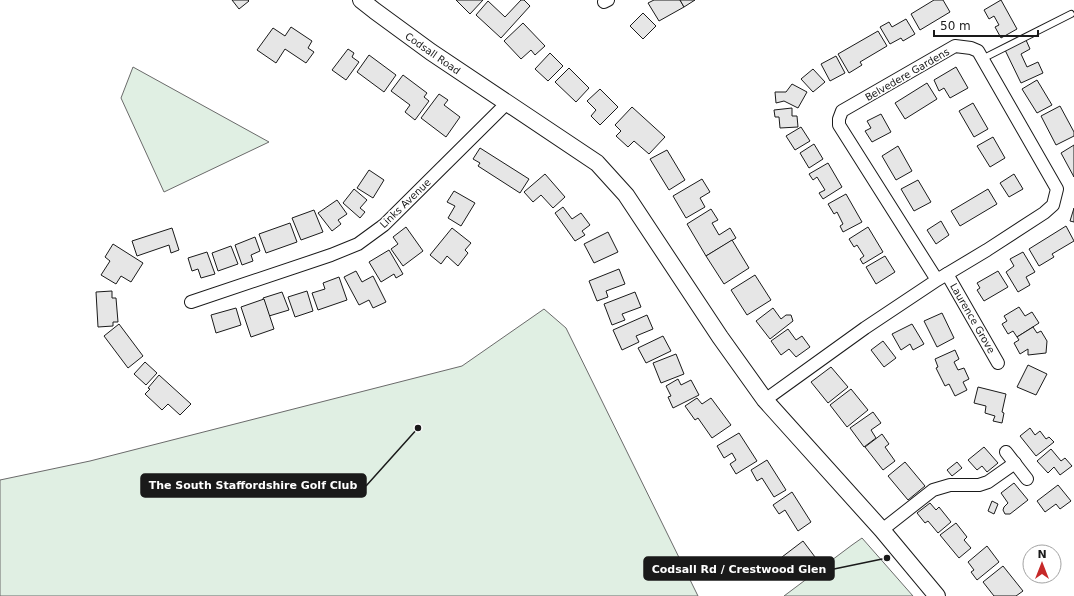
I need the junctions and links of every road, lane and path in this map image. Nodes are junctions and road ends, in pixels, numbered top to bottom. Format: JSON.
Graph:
{"nodes":[{"id":1,"x":361,"y":0,"type":"edge"},
{"id":2,"x":1071,"y":14,"type":"dead end"},
{"id":3,"x":982,"y":59,"type":"junction"},
{"id":4,"x":508,"y":102,"type":"junction"},
{"id":5,"x":942,"y":277,"type":"junction"},
{"id":6,"x":191,"y":302,"type":"dead end"},
{"id":7,"x":998,"y":363,"type":"dead end"},
{"id":8,"x":765,"y":400,"type":"junction"},
{"id":9,"x":1006,"y":452,"type":"dead end"},
{"id":10,"x":1015,"y":463,"type":"junction"},
{"id":11,"x":1027,"y":478,"type":"dead end"},
{"id":12,"x":882,"y":530,"type":"junction"},
{"id":13,"x":937,"y":596,"type":"edge"}],
"edges":[{"from":1,"to":4,"type":"street","name":"Codsall Road"},
{"from":2,"to":3,"type":"lane"},
{"from":3,"to":5,"type":"street","name":"Belvedere Gardens"},
{"from":3,"to":5,"type":"street","name":"Belvedere Gardens"},
{"from":4,"to":6,"type":"street","name":"Links Avenue"},
{"from":4,"to":8,"type":"street","name":"Codsall Road"},
{"from":5,"to":7,"type":"street","name":"Laurence Grove"},
{"from":5,"to":8,"type":"street","name":"Belvedere Gardens"},
{"from":8,"to":12,"type":"street","name":"Codsall Road"},
{"from":9,"to":10,"type":"street"},
{"from":10,"to":11,"type":"street"},
{"from":10,"to":12,"type":"street"},
{"from":12,"to":13,"type":"street","name":"Codsall Road"}]}
